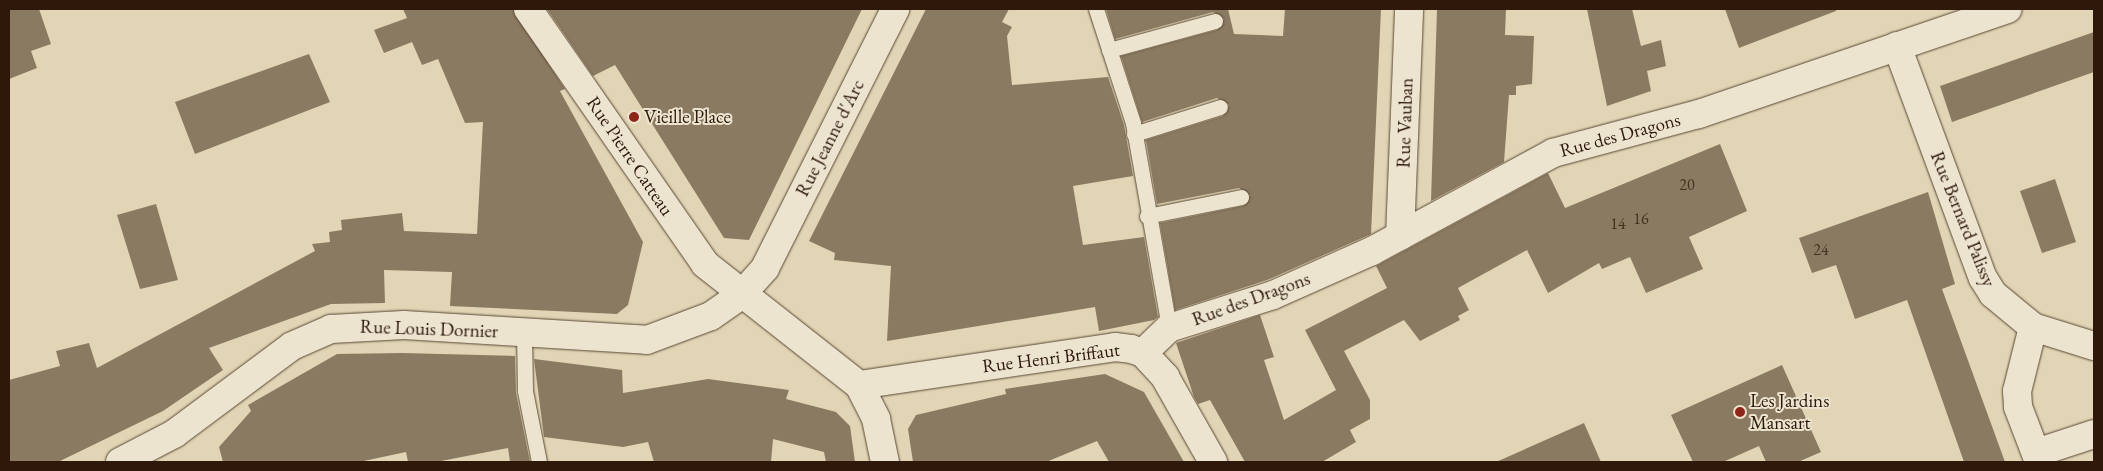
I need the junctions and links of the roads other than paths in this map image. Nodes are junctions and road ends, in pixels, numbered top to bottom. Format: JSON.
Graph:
{"nodes":[{"id":1,"x":528,"y":9,"type":"edge"},
{"id":2,"x":895,"y":9,"type":"edge"},
{"id":3,"x":1096,"y":9,"type":"edge"},
{"id":4,"x":1410,"y":9,"type":"edge"},
{"id":5,"x":1998,"y":10,"type":"edge"},
{"id":6,"x":1215,"y":21,"type":"dead end"},
{"id":7,"x":1897,"y":46,"type":"junction"},
{"id":8,"x":1109,"y":50,"type":"junction"},
{"id":9,"x":1220,"y":107,"type":"dead end"},
{"id":10,"x":1134,"y":134,"type":"junction"},
{"id":11,"x":1241,"y":197,"type":"dead end"},
{"id":12,"x":1147,"y":216,"type":"junction"},
{"id":13,"x":1400,"y":236,"type":"junction"},
{"id":14,"x":741,"y":295,"type":"junction"},
{"id":15,"x":2033,"y":327,"type":"junction"},
{"id":16,"x":1169,"y":328,"type":"junction"},
{"id":17,"x":524,"y":333,"type":"junction"},
{"id":18,"x":2094,"y":346,"type":"edge"},
{"id":19,"x":1143,"y":353,"type":"junction"},
{"id":20,"x":860,"y":385,"type":"junction"},
{"id":21,"x":2094,"y":434,"type":"edge"},
{"id":22,"x":151,"y":455,"type":"edge"},
{"id":23,"x":2038,"y":457,"type":"edge"},
{"id":24,"x":120,"y":462,"type":"edge"},
{"id":25,"x":539,"y":462,"type":"edge"},
{"id":26,"x":885,"y":462,"type":"edge"},
{"id":27,"x":1213,"y":462,"type":"edge"}],
"edges":[{"from":1,"to":14,"type":"street","name":"Rue Pierre Catteau"},
{"from":2,"to":14,"type":"street","name":"Rue Jeanne d'Arc"},
{"from":3,"to":8,"type":"lane"},
{"from":4,"to":13,"type":"street","name":"Rue Vauban"},
{"from":5,"to":7,"type":"street","name":"Rue des Dragons"},
{"from":6,"to":8,"type":"lane"},
{"from":7,"to":13,"type":"street","name":"Rue des Dragons"},
{"from":7,"to":15,"type":"street","name":"Rue Bernard Palissy"},
{"from":8,"to":10,"type":"lane"},
{"from":9,"to":10,"type":"lane"},
{"from":10,"to":12,"type":"lane"},
{"from":11,"to":12,"type":"lane"},
{"from":12,"to":16,"type":"lane"},
{"from":13,"to":16,"type":"street","name":"Rue des Dragons"},
{"from":14,"to":17,"type":"street","name":"Rue Louis Dornier"},
{"from":14,"to":20,"type":"street"},
{"from":15,"to":18,"type":"street","name":"Rue Bernard Palissy"},
{"from":15,"to":23,"type":"street"},
{"from":16,"to":19,"type":"street","name":"Rue des Dragons"},
{"from":17,"to":22,"type":"street","name":"Rue Louis Dornier"},
{"from":17,"to":25,"type":"lane"},
{"from":19,"to":20,"type":"street","name":"Rue Henri Briffaut"},
{"from":19,"to":27,"type":"street","name":"Rue Henri Briffaut"},
{"from":20,"to":26,"type":"street"},
{"from":21,"to":23,"type":"street"},
{"from":22,"to":24,"type":"street","name":"Rue Louis Dornier"}]}
